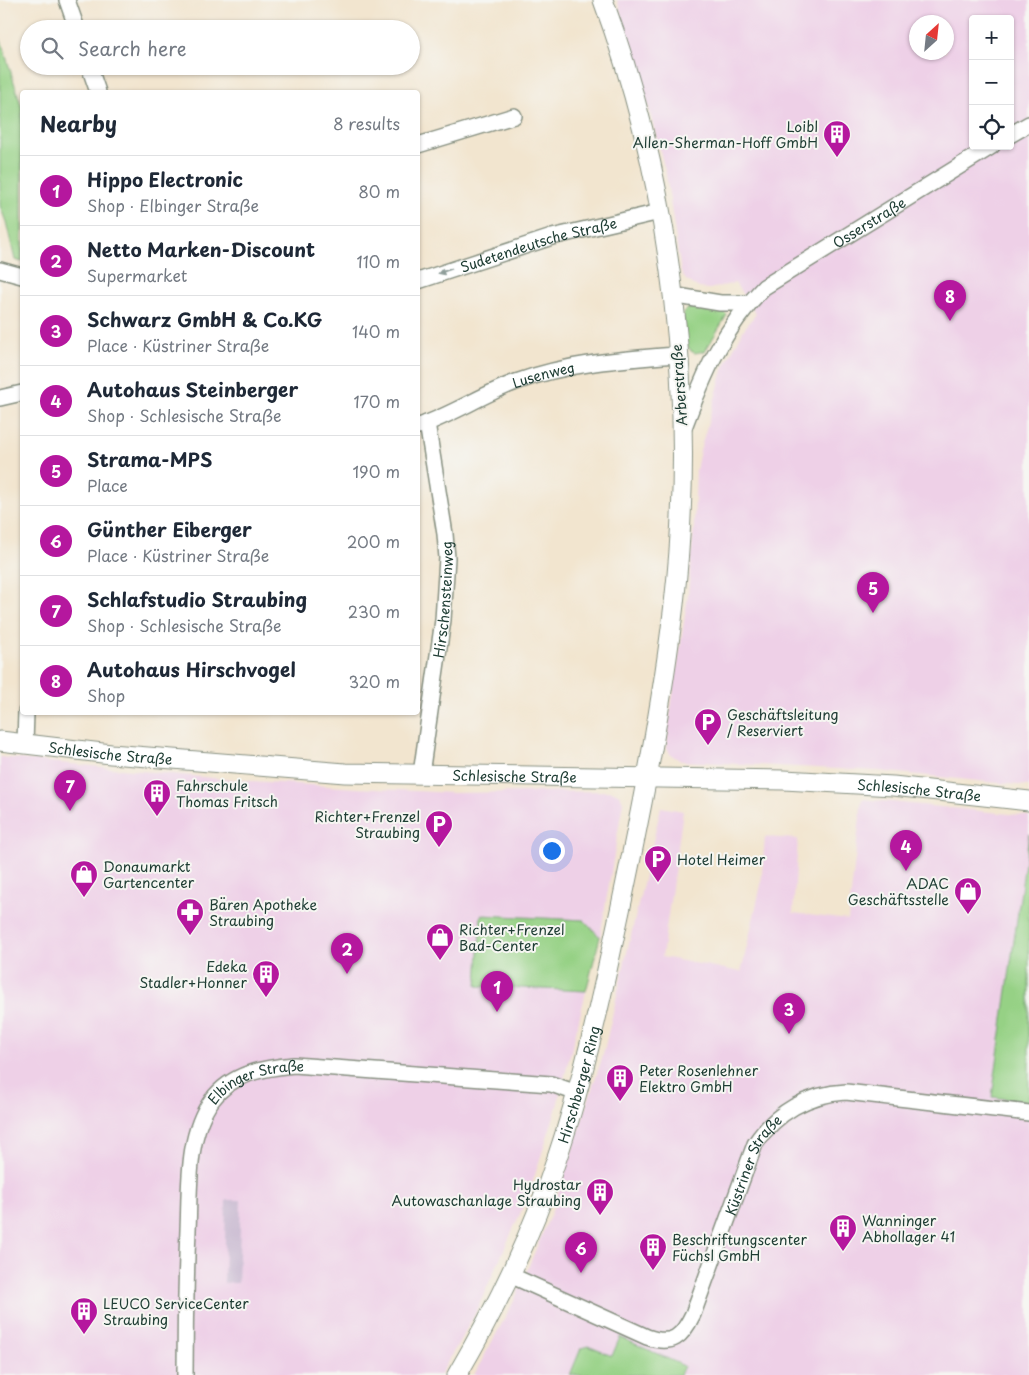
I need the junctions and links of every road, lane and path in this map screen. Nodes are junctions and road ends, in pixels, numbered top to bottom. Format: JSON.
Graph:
{"nodes":[{"id":1,"x":67,"y":0,"type":"edge"},
{"id":2,"x":603,"y":0,"type":"edge"},
{"id":3,"x":74,"y":20,"type":"edge"},
{"id":4,"x":92,"y":75,"type":"edge"},
{"id":5,"x":97,"y":90,"type":"edge"},
{"id":6,"x":514,"y":116,"type":"dead end"},
{"id":7,"x":1029,"y":124,"type":"edge"},
{"id":8,"x":1014,"y":133,"type":"edge"},
{"id":9,"x":420,"y":144,"type":"edge"},
{"id":10,"x":985,"y":150,"type":"edge"},
{"id":11,"x":660,"y":212,"type":"junction"},
{"id":12,"x":0,"y":270,"type":"edge"},
{"id":13,"x":20,"y":275,"type":"edge"},
{"id":14,"x":420,"y":280,"type":"edge"},
{"id":15,"x":672,"y":295,"type":"junction"},
{"id":16,"x":748,"y":303,"type":"junction"},
{"id":17,"x":677,"y":355,"type":"junction"},
{"id":18,"x":20,"y":393,"type":"edge"},
{"id":19,"x":0,"y":398,"type":"edge"},
{"id":20,"x":422,"y":425,"type":"edge"},
{"id":21,"x":682,"y":434,"type":"junction"},
{"id":22,"x":26,"y":715,"type":"edge"},
{"id":23,"x":0,"y":741,"type":"edge"},
{"id":24,"x":25,"y":744,"type":"junction"},
{"id":25,"x":421,"y":774,"type":"junction"},
{"id":26,"x":648,"y":776,"type":"junction"},
{"id":27,"x":1029,"y":801,"type":"edge"},
{"id":28,"x":577,"y":1093,"type":"junction"},
{"id":29,"x":1029,"y":1113,"type":"edge"},
{"id":30,"x":510,"y":1275,"type":"junction"},
{"id":31,"x":185,"y":1375,"type":"edge"},
{"id":32,"x":457,"y":1375,"type":"edge"}],
"edges":[{"from":1,"to":3,"type":"street"},
{"from":2,"to":11,"type":"street","name":"Arberstraße"},
{"from":4,"to":5,"type":"street"},
{"from":6,"to":9,"type":"street"},
{"from":7,"to":8,"type":"street"},
{"from":10,"to":16,"type":"street","name":"Osserstraße"},
{"from":11,"to":14,"type":"street","name":"Sudetendeutsche Straße","one_way":true},
{"from":11,"to":15,"type":"street","name":"Arberstraße"},
{"from":12,"to":13,"type":"street"},
{"from":15,"to":16,"type":"street"},
{"from":15,"to":17,"type":"street","name":"Arberstraße"},
{"from":16,"to":21,"type":"street","name":"Osserstraße"},
{"from":17,"to":20,"type":"street","name":"Lusenweg"},
{"from":17,"to":21,"type":"street","name":"Arberstraße"},
{"from":18,"to":19,"type":"street"},
{"from":20,"to":25,"type":"street","name":"Hirschensteinweg"},
{"from":21,"to":26,"type":"street","name":"Arberstraße"},
{"from":22,"to":24,"type":"street"},
{"from":23,"to":24,"type":"street","name":"Schlesische Straße"},
{"from":24,"to":25,"type":"street","name":"Schlesische Straße"},
{"from":25,"to":26,"type":"street","name":"Schlesische Straße"},
{"from":26,"to":27,"type":"street","name":"Schlesische Straße"},
{"from":26,"to":28,"type":"street","name":"Hirschberger Ring"},
{"from":28,"to":30,"type":"street","name":"Hirschberger Ring"},
{"from":28,"to":31,"type":"street","name":"Elbinger Straße"},
{"from":29,"to":30,"type":"street","name":"Küstriner Straße"},
{"from":30,"to":32,"type":"street","name":"Hirschberger Ring"}]}
